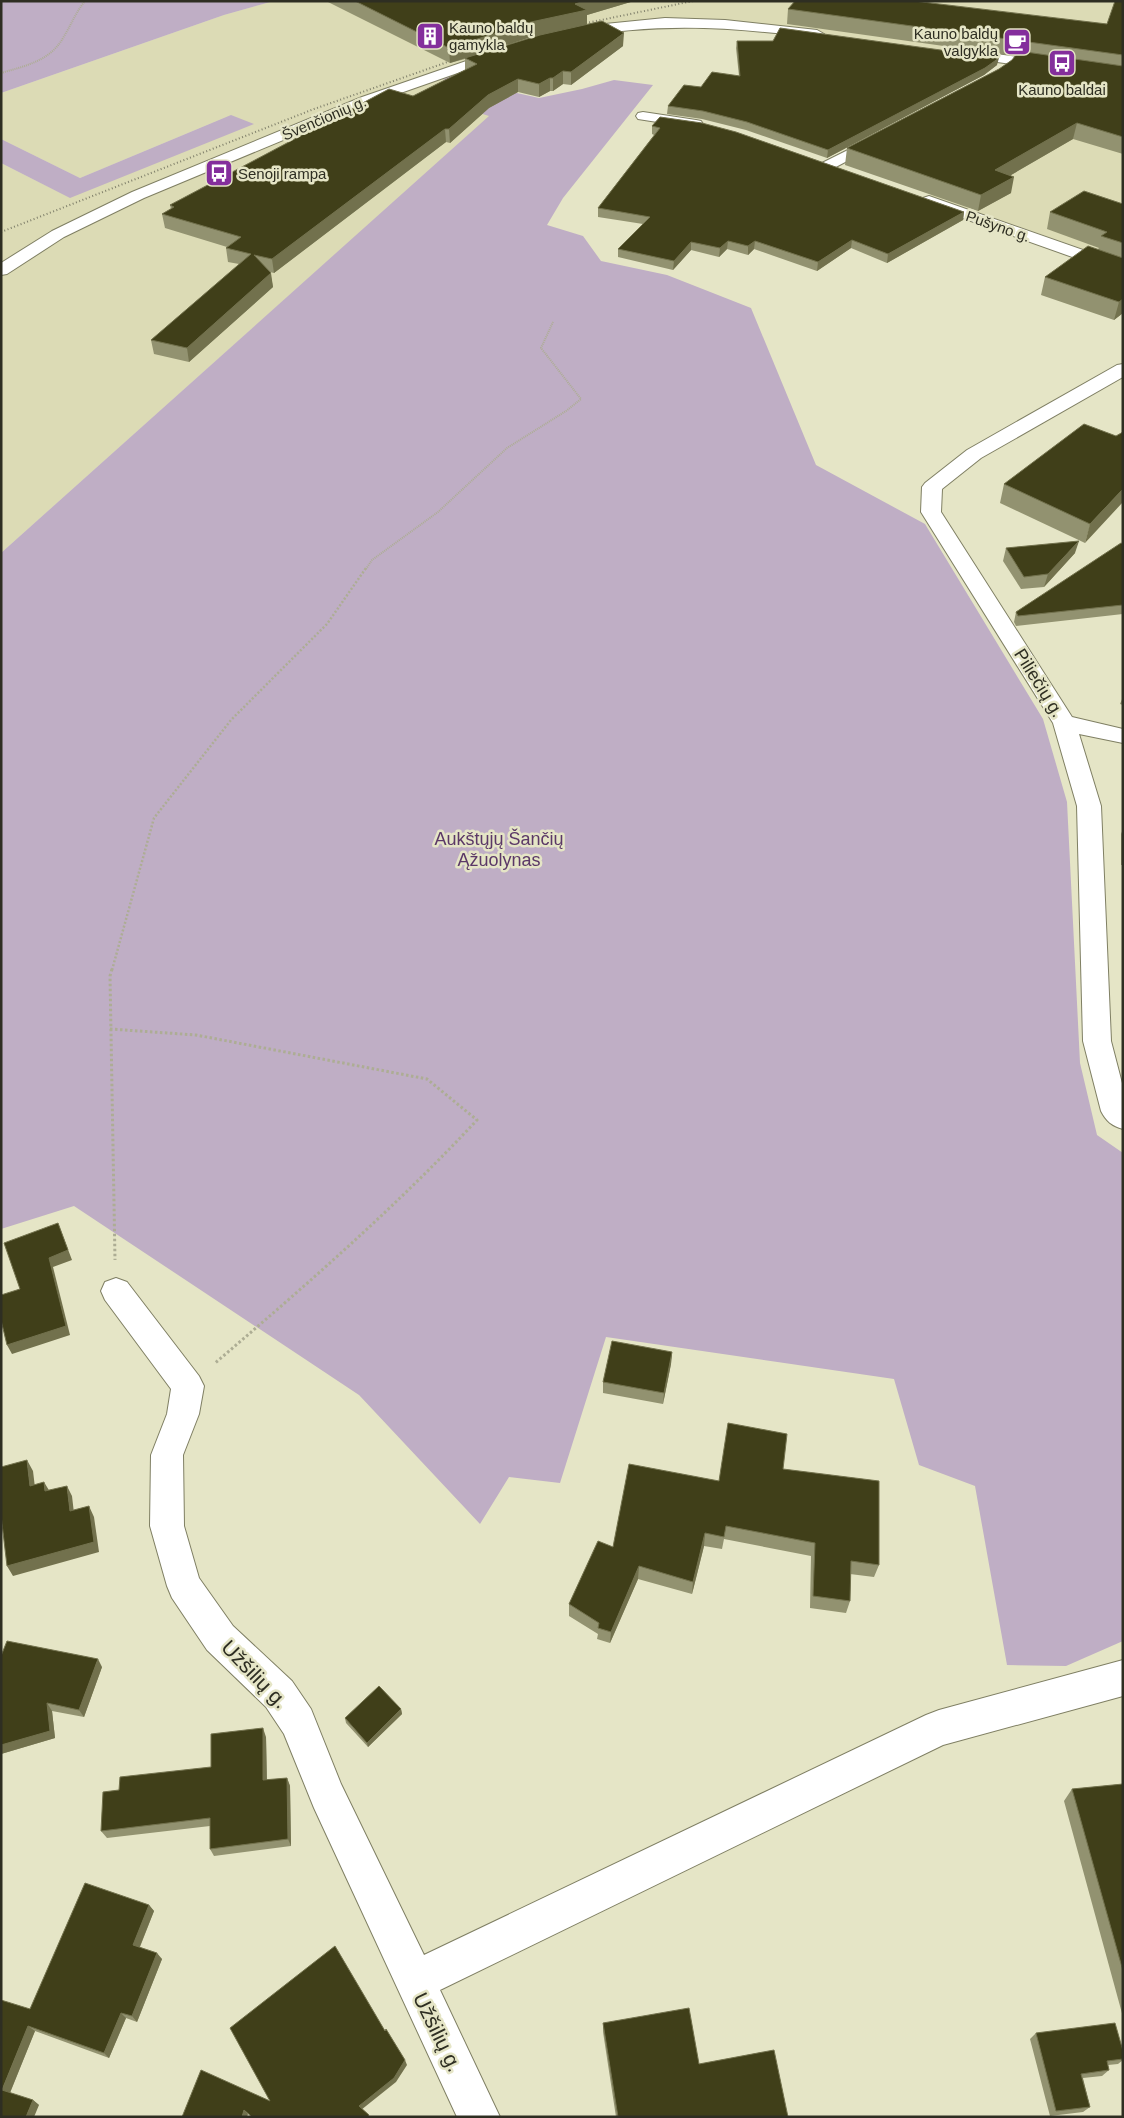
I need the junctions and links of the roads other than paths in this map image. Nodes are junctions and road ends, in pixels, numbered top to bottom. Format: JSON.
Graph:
{"nodes":[{"id":1,"x":827,"y":35,"type":"edge"},
{"id":2,"x":562,"y":36,"type":"edge"},
{"id":3,"x":519,"y":48,"type":"edge"},
{"id":4,"x":944,"y":51,"type":"edge"},
{"id":5,"x":1123,"y":76,"type":"edge"},
{"id":6,"x":644,"y":116,"type":"dead end"},
{"id":7,"x":708,"y":126,"type":"edge"},
{"id":8,"x":887,"y":134,"type":"edge"},
{"id":9,"x":810,"y":160,"type":"edge"},
{"id":10,"x":827,"y":166,"type":"junction"},
{"id":11,"x":846,"y":172,"type":"edge"},
{"id":12,"x":918,"y":198,"type":"edge"},
{"id":13,"x":1,"y":270,"type":"edge"},
{"id":14,"x":1123,"y":270,"type":"edge"},
{"id":15,"x":1123,"y":369,"type":"edge"},
{"id":16,"x":1064,"y":723,"type":"junction"},
{"id":17,"x":1123,"y":736,"type":"edge"},
{"id":18,"x":1123,"y":1118,"type":"edge"},
{"id":19,"x":116,"y":1291,"type":"road end"},
{"id":20,"x":1123,"y":1678,"type":"edge"},
{"id":21,"x":414,"y":1981,"type":"junction"},
{"id":22,"x":479,"y":2117,"type":"edge"}],
"edges":[{"from":1,"to":2,"type":"street"},
{"from":3,"to":13,"type":"street","name":"Švenčionių g."},
{"from":4,"to":5,"type":"street"},
{"from":6,"to":7,"type":"street"},
{"from":8,"to":10,"type":"street"},
{"from":9,"to":10,"type":"street"},
{"from":10,"to":11,"type":"street"},
{"from":12,"to":14,"type":"street","name":"Pušyno g."},
{"from":15,"to":16,"type":"street","name":"Piliečių g."},
{"from":16,"to":17,"type":"street"},
{"from":16,"to":18,"type":"street","name":"Piliečių g."},
{"from":19,"to":21,"type":"street","name":"Užšilių g."},
{"from":20,"to":21,"type":"street"},
{"from":21,"to":22,"type":"street","name":"Užšilių g."}]}
